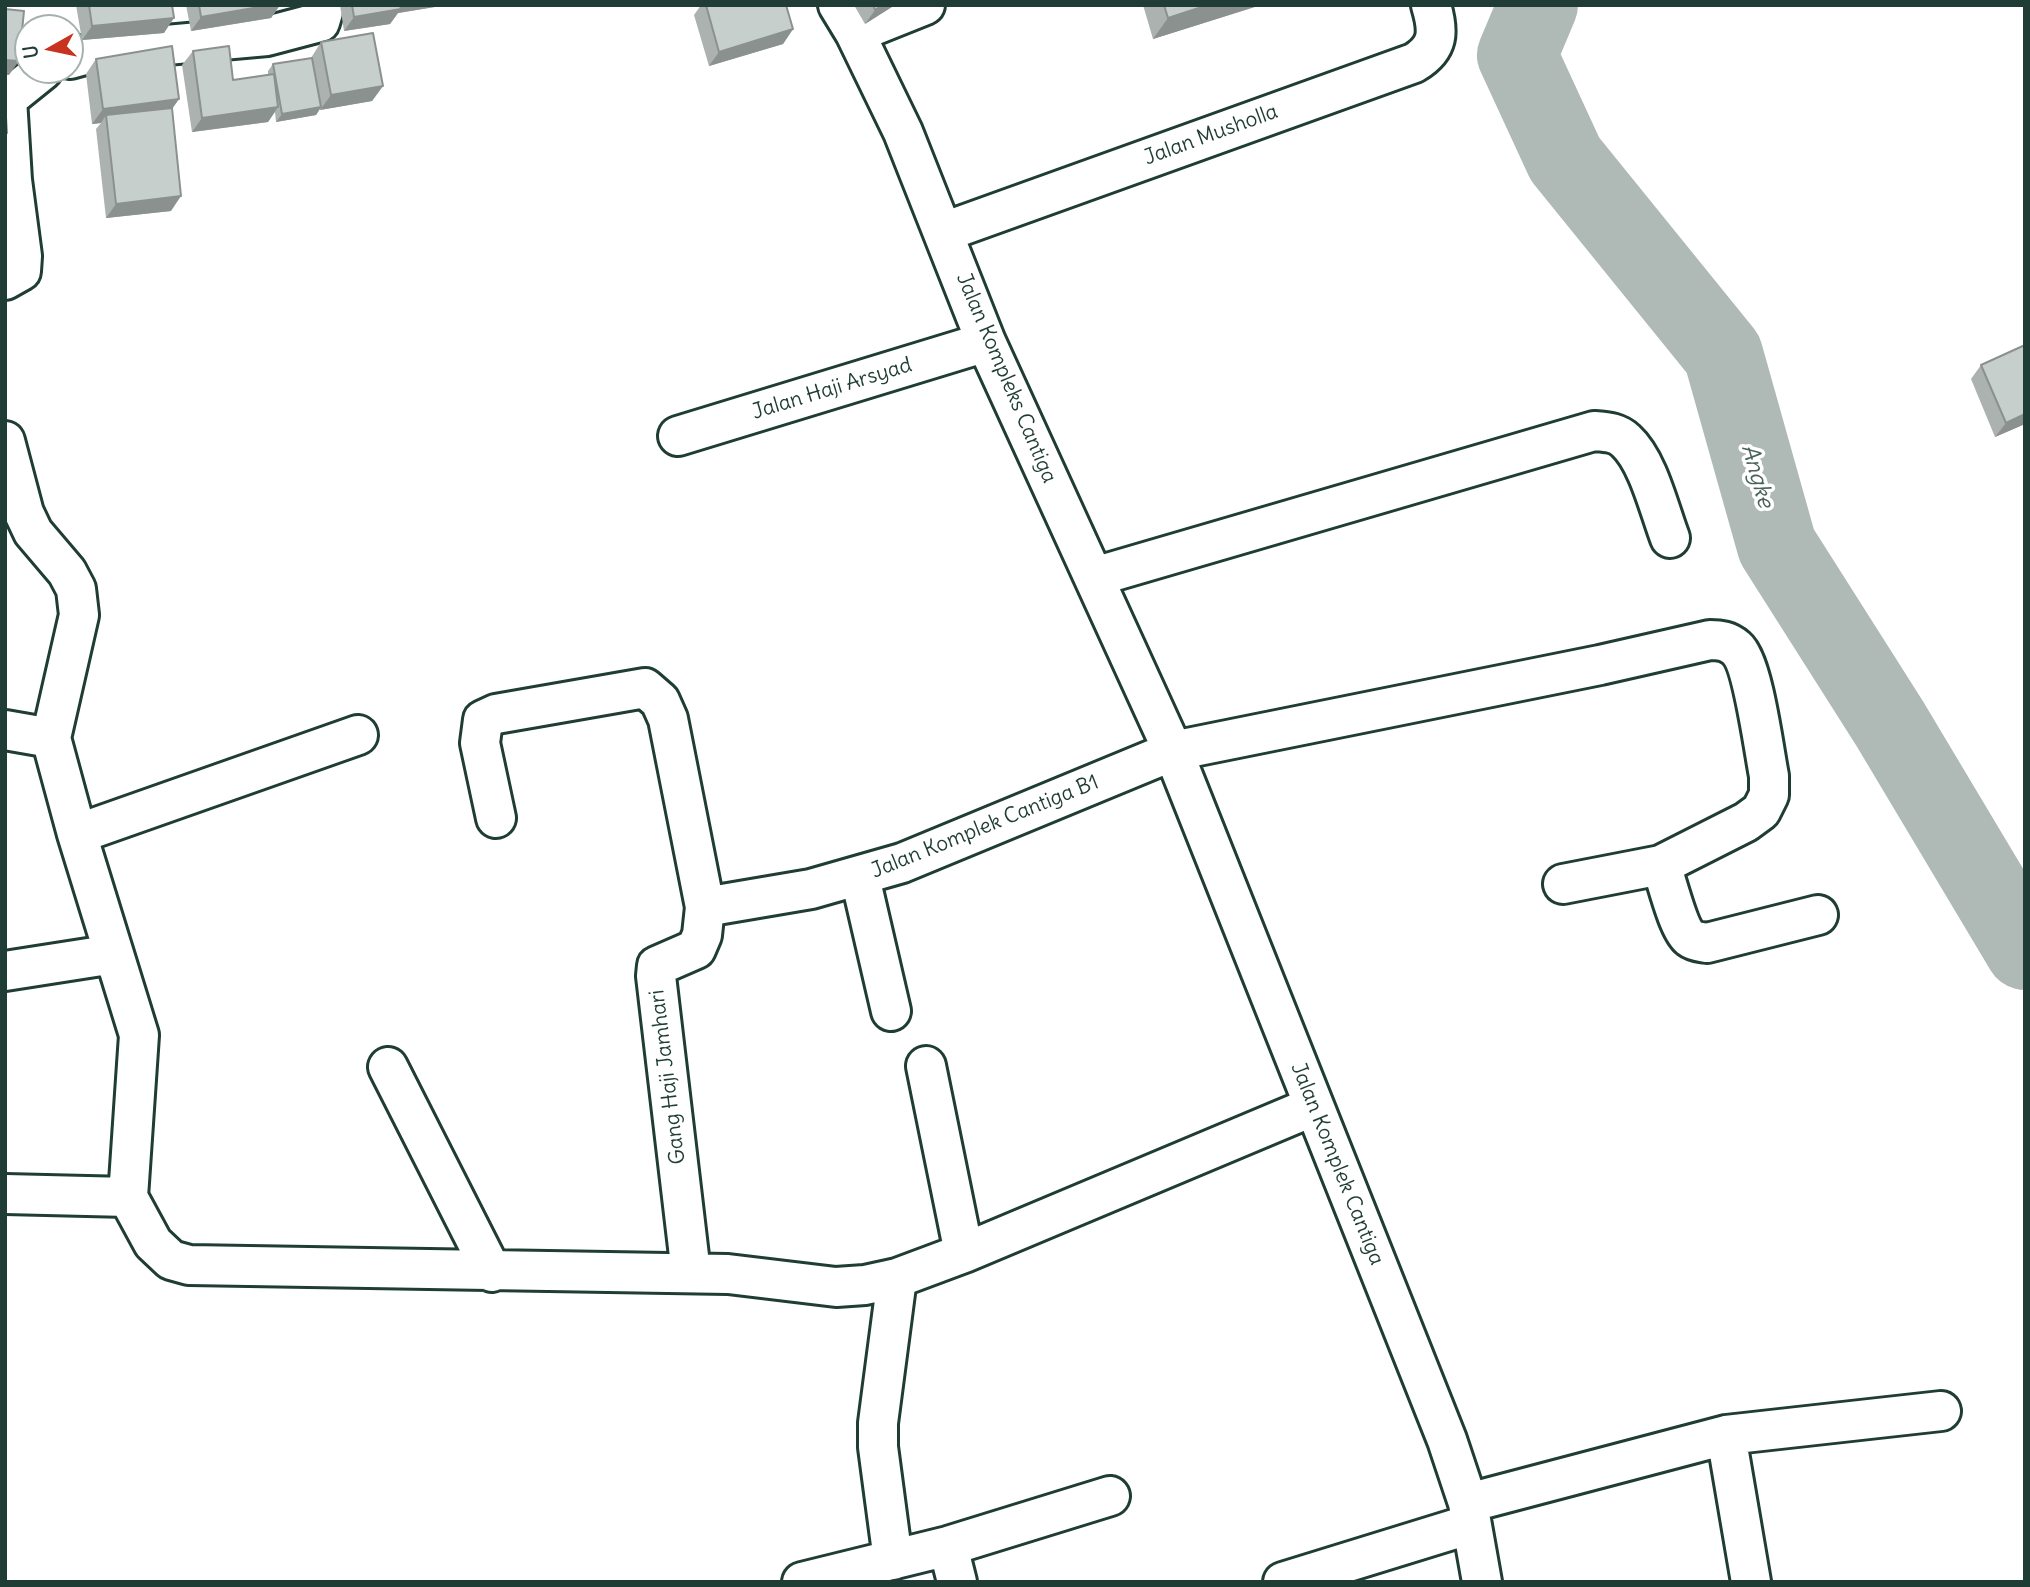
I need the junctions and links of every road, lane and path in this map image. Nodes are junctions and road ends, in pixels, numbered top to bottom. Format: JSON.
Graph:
{"nodes":[{"id":1,"x":321,"y":5,"type":"edge"},
{"id":2,"x":925,"y":5,"type":"edge"},
{"id":3,"x":1431,"y":5,"type":"edge"},
{"id":4,"x":846,"y":19,"type":"edge"},
{"id":5,"x":84,"y":55,"type":"edge"},
{"id":6,"x":25,"y":84,"type":"edge"},
{"id":7,"x":6,"y":99,"type":"edge"},
{"id":8,"x":944,"y":232,"type":"junction"},
{"id":9,"x":5,"y":280,"type":"edge"},
{"id":10,"x":986,"y":342,"type":"junction"},
{"id":11,"x":678,"y":436,"type":"dead end"},
{"id":12,"x":5,"y":441,"type":"edge"},
{"id":13,"x":1670,"y":538,"type":"dead end"},
{"id":14,"x":1094,"y":577,"type":"junction"},
{"id":15,"x":5,"y":730,"type":"edge"},
{"id":16,"x":358,"y":735,"type":"dead end"},
{"id":17,"x":51,"y":738,"type":"junction"},
{"id":18,"x":1173,"y":751,"type":"junction"},
{"id":19,"x":496,"y":818,"type":"dead end"},
{"id":20,"x":77,"y":834,"type":"junction"},
{"id":21,"x":1661,"y":865,"type":"junction"},
{"id":22,"x":860,"y":877,"type":"junction"},
{"id":23,"x":1563,"y":884,"type":"dead end"},
{"id":24,"x":705,"y":907,"type":"junction"},
{"id":25,"x":1818,"y":915,"type":"dead end"},
{"id":26,"x":114,"y":954,"type":"junction"},
{"id":27,"x":5,"y":971,"type":"edge"},
{"id":28,"x":891,"y":1011,"type":"dead end"},
{"id":29,"x":926,"y":1066,"type":"dead end"},
{"id":30,"x":388,"y":1068,"type":"dead end"},
{"id":31,"x":1314,"y":1106,"type":"junction"},
{"id":32,"x":5,"y":1194,"type":"edge"},
{"id":33,"x":128,"y":1197,"type":"junction"},
{"id":34,"x":964,"y":1253,"type":"junction"},
{"id":35,"x":492,"y":1272,"type":"junction"},
{"id":36,"x":691,"y":1273,"type":"junction"},
{"id":37,"x":897,"y":1278,"type":"junction"},
{"id":38,"x":1941,"y":1411,"type":"dead end"},
{"id":39,"x":1726,"y":1435,"type":"junction"},
{"id":40,"x":1110,"y":1496,"type":"dead end"},
{"id":41,"x":1469,"y":1514,"type":"junction"},
{"id":42,"x":892,"y":1560,"type":"junction"},
{"id":43,"x":953,"y":1564,"type":"edge"},
{"id":44,"x":802,"y":1582,"type":"edge"},
{"id":45,"x":1283,"y":1582,"type":"edge"},
{"id":46,"x":1482,"y":1582,"type":"edge"},
{"id":47,"x":1751,"y":1582,"type":"edge"}],
"edges":[{"from":1,"to":5,"type":"street"},
{"from":2,"to":4,"type":"street"},
{"from":3,"to":8,"type":"street","name":"Jalan Musholla"},
{"from":4,"to":8,"type":"street","name":"Jalan Kompleks Cantiga"},
{"from":6,"to":7,"type":"street"},
{"from":7,"to":9,"type":"street"},
{"from":8,"to":10,"type":"street","name":"Jalan Kompleks Cantiga"},
{"from":10,"to":11,"type":"street","name":"Jalan Haji Arsyad"},
{"from":10,"to":14,"type":"street","name":"Jalan Kompleks Cantiga"},
{"from":12,"to":17,"type":"street"},
{"from":13,"to":14,"type":"street"},
{"from":14,"to":18,"type":"street","name":"Jalan Kompleks Cantiga"},
{"from":15,"to":17,"type":"street"},
{"from":16,"to":20,"type":"street"},
{"from":17,"to":20,"type":"street"},
{"from":18,"to":21,"type":"street","name":"Jalan Komplek Cantiga B1"},
{"from":18,"to":22,"type":"street","name":"Jalan Komplek Cantiga B1"},
{"from":18,"to":31,"type":"street","name":"Jalan Komplek Cantiga"},
{"from":19,"to":24,"type":"street"},
{"from":20,"to":26,"type":"street"},
{"from":21,"to":23,"type":"street"},
{"from":21,"to":25,"type":"street"},
{"from":22,"to":24,"type":"street","name":"Jalan Komplek Cantiga B1"},
{"from":22,"to":28,"type":"street"},
{"from":24,"to":36,"type":"street","name":"Gang Haji Jamhari"},
{"from":26,"to":27,"type":"street"},
{"from":26,"to":33,"type":"street"},
{"from":29,"to":34,"type":"street"},
{"from":30,"to":35,"type":"street"},
{"from":31,"to":34,"type":"street"},
{"from":31,"to":41,"type":"street","name":"Jalan Komplek Cantiga"},
{"from":32,"to":33,"type":"street"},
{"from":33,"to":35,"type":"street"},
{"from":34,"to":37,"type":"street"},
{"from":35,"to":36,"type":"street"},
{"from":36,"to":37,"type":"street"},
{"from":37,"to":42,"type":"street"},
{"from":38,"to":39,"type":"street"},
{"from":39,"to":41,"type":"street"},
{"from":39,"to":47,"type":"street"},
{"from":40,"to":43,"type":"street"},
{"from":41,"to":45,"type":"street"},
{"from":41,"to":46,"type":"street","name":"Jalan Komplek Cantiga"},
{"from":42,"to":43,"type":"street"},
{"from":42,"to":44,"type":"street"}]}
